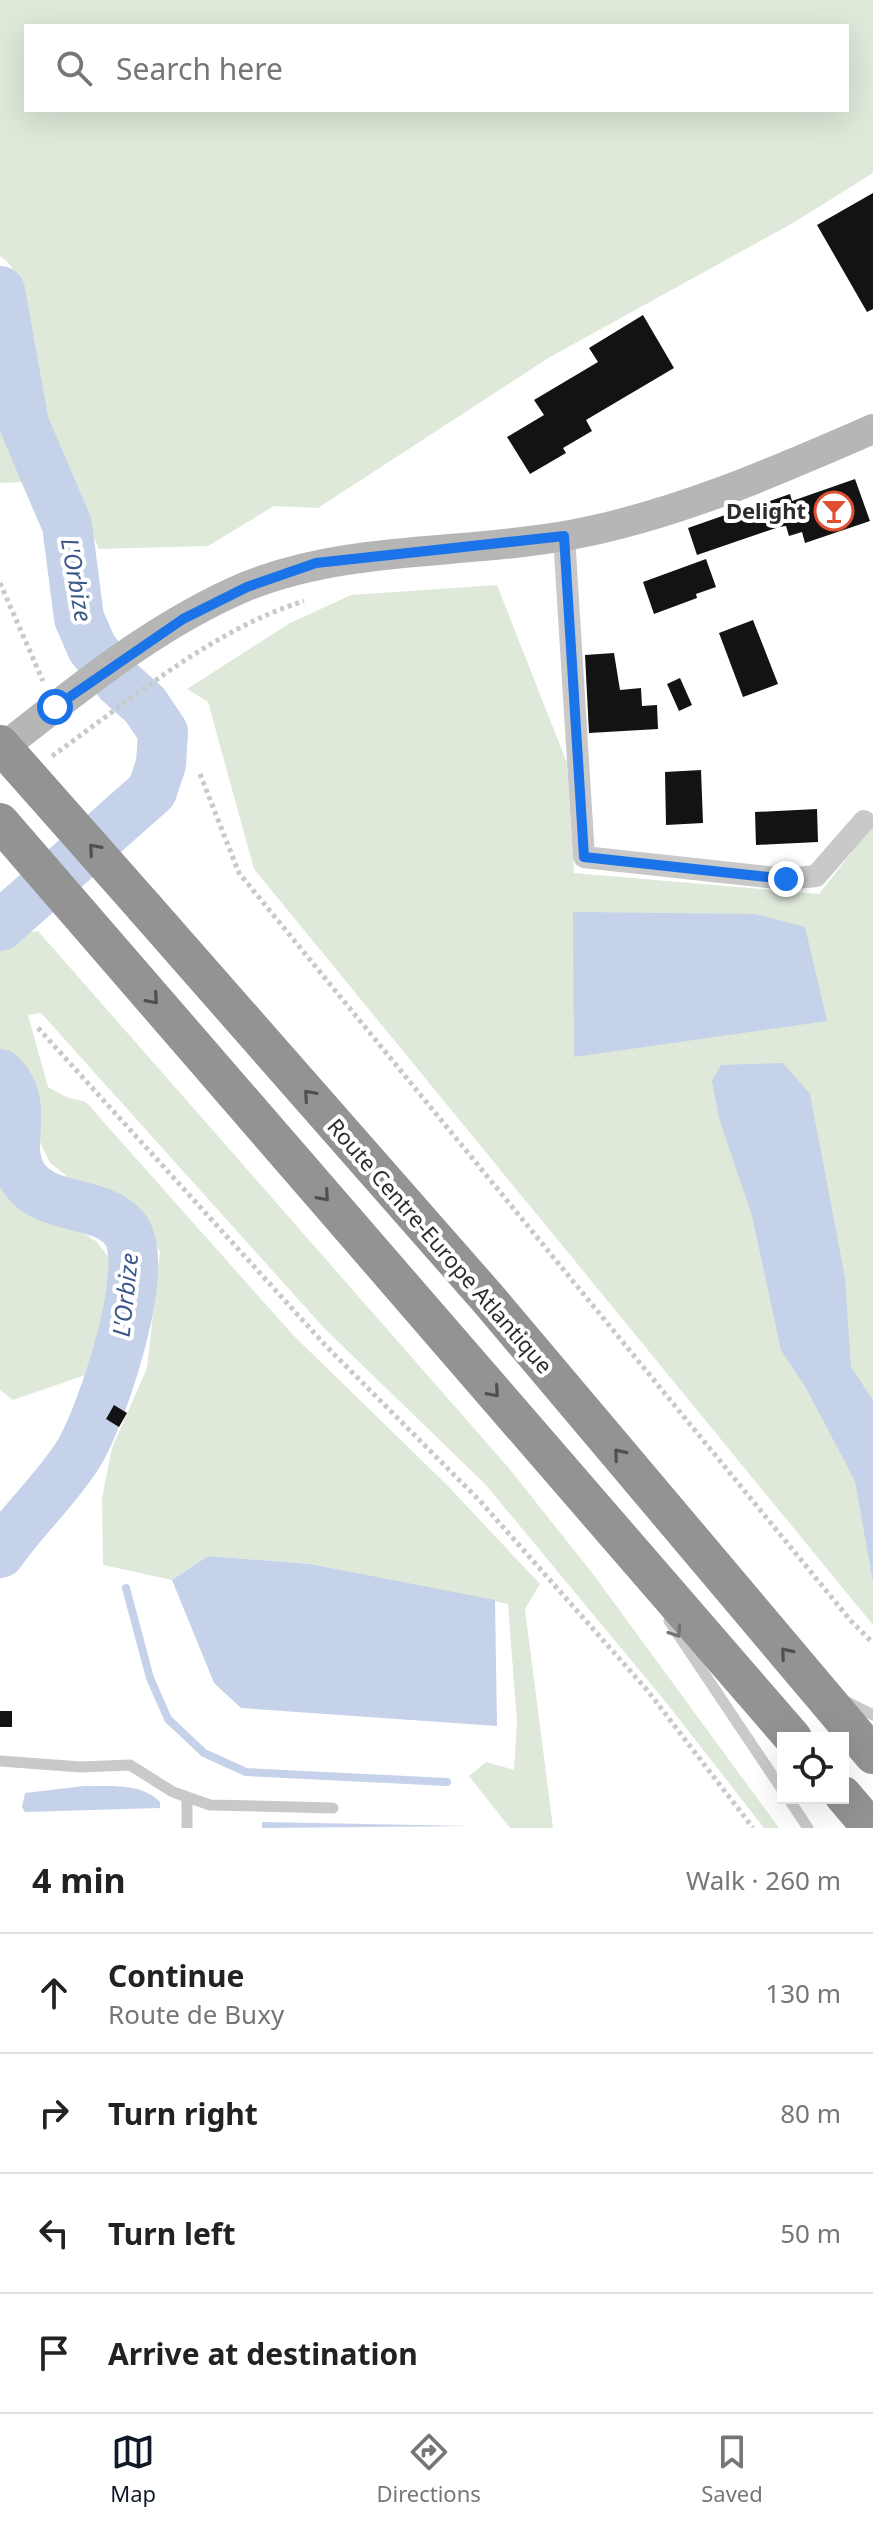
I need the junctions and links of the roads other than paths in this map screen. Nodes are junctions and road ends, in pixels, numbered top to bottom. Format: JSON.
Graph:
{"nodes":[{"id":1,"x":873,"y":429,"type":"edge"},
{"id":2,"x":564,"y":536,"type":"junction"},
{"id":3,"x":0,"y":744,"type":"edge"},
{"id":4,"x":0,"y":750,"type":"edge"},
{"id":5,"x":864,"y":821,"type":"dead end"},
{"id":6,"x":0,"y":822,"type":"edge"},
{"id":7,"x":586,"y":1498,"type":"junction"},
{"id":8,"x":654,"y":1600,"type":"dead end"},
{"id":9,"x":663,"y":1613,"type":"dead end"},
{"id":10,"x":815,"y":1689,"type":"junction"},
{"id":11,"x":873,"y":1715,"type":"edge"},
{"id":12,"x":788,"y":1732,"type":"edge"},
{"id":13,"x":873,"y":1755,"type":"edge"},
{"id":14,"x":0,"y":1761,"type":"edge"},
{"id":15,"x":777,"y":1782,"type":"edge"},
{"id":16,"x":187,"y":1798,"type":"junction"},
{"id":17,"x":849,"y":1802,"type":"edge"},
{"id":18,"x":792,"y":1804,"type":"edge"},
{"id":19,"x":333,"y":1808,"type":"dead end"},
{"id":20,"x":187,"y":1828,"type":"edge"},
{"id":21,"x":808,"y":1828,"type":"edge"},
{"id":22,"x":871,"y":1828,"type":"edge"}],
"edges":[{"from":1,"to":2,"type":"main road"},
{"from":2,"to":4,"type":"main road"},
{"from":2,"to":5,"type":"street"},
{"from":10,"to":3,"type":"highway","name":"Route Centre-Europe Atlantique","one_way":true,"bridge":true},
{"from":6,"to":7,"type":"highway","one_way":true},
{"from":7,"to":8,"type":"lane"},
{"from":7,"to":12,"type":"highway"},
{"from":9,"to":15,"type":"lane","one_way":true},
{"from":10,"to":11,"type":"lane"},
{"from":10,"to":13,"type":"highway","name":"Route Centre-Europe Atlantique"},
{"from":14,"to":16,"type":"lane"},
{"from":16,"to":19,"type":"lane"},
{"from":16,"to":20,"type":"lane"},
{"from":17,"to":22,"type":"highway"},
{"from":18,"to":21,"type":"lane"}]}
